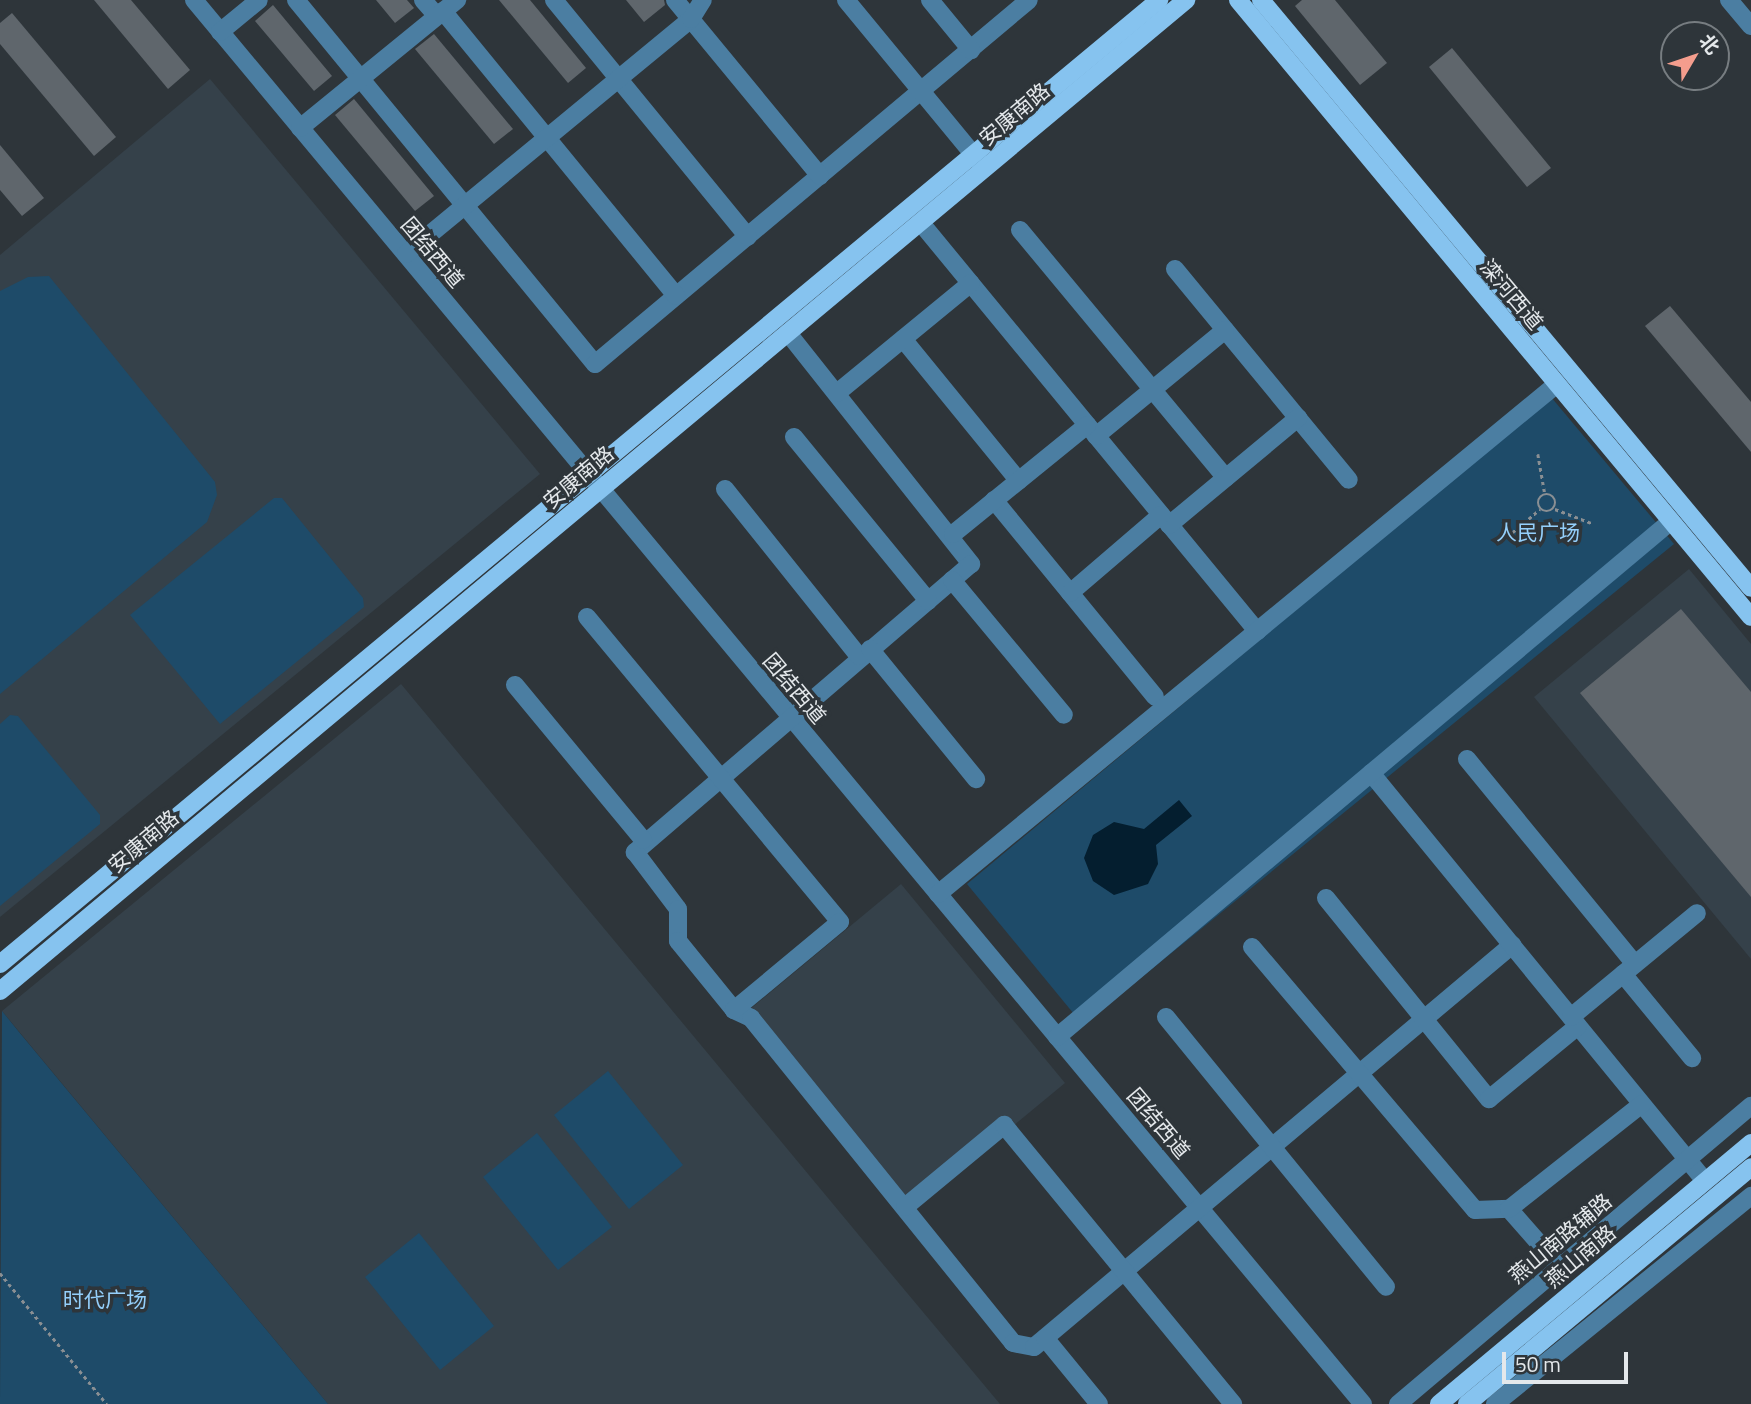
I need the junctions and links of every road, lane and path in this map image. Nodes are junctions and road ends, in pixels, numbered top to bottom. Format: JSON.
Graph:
{"nodes":[{"id":1,"x":194,"y":0,"type":"edge"},
{"id":2,"x":259,"y":0,"type":"edge"},
{"id":3,"x":296,"y":0,"type":"edge"},
{"id":4,"x":424,"y":0,"type":"edge"},
{"id":5,"x":554,"y":0,"type":"edge"},
{"id":6,"x":675,"y":0,"type":"edge"},
{"id":7,"x":703,"y":0,"type":"edge"},
{"id":8,"x":846,"y":0,"type":"edge"},
{"id":9,"x":930,"y":0,"type":"edge"},
{"id":10,"x":1029,"y":0,"type":"edge"},
{"id":11,"x":1159,"y":0,"type":"edge"},
{"id":12,"x":1186,"y":0,"type":"edge"},
{"id":13,"x":1238,"y":0,"type":"edge"},
{"id":14,"x":1261,"y":0,"type":"edge"},
{"id":15,"x":1730,"y":0,"type":"edge"},
{"id":16,"x":445,"y":9,"type":"edge"},
{"id":17,"x":691,"y":19,"type":"junction"},
{"id":18,"x":1751,"y":26,"type":"edge"},
{"id":19,"x":220,"y":32,"type":"junction"},
{"id":20,"x":971,"y":50,"type":"junction"},
{"id":21,"x":361,"y":79,"type":"junction"},
{"id":22,"x":618,"y":79,"type":"junction"},
{"id":23,"x":922,"y":92,"type":"junction"},
{"id":24,"x":300,"y":128,"type":"junction"},
{"id":25,"x":547,"y":138,"type":"junction"},
{"id":26,"x":979,"y":161,"type":"junction"},
{"id":27,"x":820,"y":176,"type":"junction"},
{"id":28,"x":464,"y":205,"type":"junction"},
{"id":29,"x":921,"y":223,"type":"junction"},
{"id":30,"x":1020,"y":230,"type":"dead end"},
{"id":31,"x":748,"y":237,"type":"junction"},
{"id":32,"x":405,"y":254,"type":"junction"},
{"id":33,"x":1174,"y":269,"type":"dead end"},
{"id":34,"x":971,"y":283,"type":"junction"},
{"id":35,"x":676,"y":296,"type":"junction"},
{"id":36,"x":1225,"y":330,"type":"junction"},
{"id":37,"x":788,"y":333,"type":"junction"},
{"id":38,"x":903,"y":339,"type":"junction"},
{"id":39,"x":1558,"y":384,"type":"junction"},
{"id":40,"x":1153,"y":390,"type":"junction"},
{"id":41,"x":837,"y":393,"type":"junction"},
{"id":42,"x":1298,"y":418,"type":"junction"},
{"id":43,"x":1092,"y":431,"type":"junction"},
{"id":44,"x":794,"y":437,"type":"dead end"},
{"id":45,"x":1538,"y":454,"type":"dead end"},
{"id":46,"x":589,"y":474,"type":"junction"},
{"id":47,"x":1226,"y":478,"type":"junction"},
{"id":48,"x":1349,"y":480,"type":"dead end"},
{"id":49,"x":1018,"y":481,"type":"junction"},
{"id":50,"x":600,"y":488,"type":"junction"},
{"id":51,"x":726,"y":489,"type":"dead end"},
{"id":52,"x":1545,"y":494,"type":"junction"},
{"id":53,"x":994,"y":500,"type":"junction"},
{"id":54,"x":1540,"y":509,"type":"junction"},
{"id":55,"x":1555,"y":509,"type":"junction"},
{"id":56,"x":1165,"y":520,"type":"junction"},
{"id":57,"x":1671,"y":521,"type":"junction"},
{"id":58,"x":1592,"y":523,"type":"dead end"},
{"id":59,"x":953,"y":534,"type":"junction"},
{"id":60,"x":1507,"y":537,"type":"dead end"},
{"id":61,"x":952,"y":580,"type":"junction"},
{"id":62,"x":1751,"y":588,"type":"edge"},
{"id":63,"x":1070,"y":593,"type":"junction"},
{"id":64,"x":928,"y":601,"type":"junction"},
{"id":65,"x":587,"y":617,"type":"dead end"},
{"id":66,"x":1751,"y":617,"type":"edge"},
{"id":67,"x":1257,"y":631,"type":"junction"},
{"id":68,"x":865,"y":652,"type":"junction"},
{"id":69,"x":515,"y":685,"type":"dead end"},
{"id":70,"x":1155,"y":697,"type":"dead end"},
{"id":71,"x":1064,"y":715,"type":"dead end"},
{"id":72,"x":789,"y":716,"type":"junction"},
{"id":73,"x":1467,"y":759,"type":"dead end"},
{"id":74,"x":1371,"y":773,"type":"junction"},
{"id":75,"x":719,"y":777,"type":"junction"},
{"id":76,"x":976,"y":779,"type":"dead end"},
{"id":77,"x":643,"y":840,"type":"junction"},
{"id":78,"x":938,"y":894,"type":"junction"},
{"id":79,"x":1326,"y":898,"type":"dead end"},
{"id":80,"x":1697,"y":913,"type":"dead end"},
{"id":81,"x":1512,"y":945,"type":"junction"},
{"id":82,"x":1252,"y":947,"type":"dead end"},
{"id":83,"x":0,"y":964,"type":"edge"},
{"id":84,"x":1629,"y":969,"type":"junction"},
{"id":85,"x":0,"y":991,"type":"edge"},
{"id":86,"x":734,"y":1010,"type":"junction"},
{"id":87,"x":1166,"y":1017,"type":"dead end"},
{"id":88,"x":1423,"y":1020,"type":"junction"},
{"id":89,"x":1574,"y":1022,"type":"junction"},
{"id":90,"x":1057,"y":1037,"type":"junction"},
{"id":91,"x":1692,"y":1058,"type":"dead end"},
{"id":92,"x":1359,"y":1074,"type":"junction"},
{"id":93,"x":1642,"y":1104,"type":"junction"},
{"id":94,"x":1751,"y":1106,"type":"edge"},
{"id":95,"x":1751,"y":1143,"type":"edge"},
{"id":96,"x":1272,"y":1147,"type":"junction"},
{"id":97,"x":1688,"y":1160,"type":"junction"},
{"id":98,"x":1751,"y":1167,"type":"edge"},
{"id":99,"x":1705,"y":1181,"type":"junction"},
{"id":100,"x":1751,"y":1196,"type":"edge"},
{"id":101,"x":905,"y":1207,"type":"junction"},
{"id":102,"x":1199,"y":1208,"type":"junction"},
{"id":103,"x":1509,"y":1209,"type":"junction"},
{"id":104,"x":1560,"y":1267,"type":"junction"},
{"id":105,"x":1124,"y":1271,"type":"junction"},
{"id":106,"x":0,"y":1273,"type":"edge"},
{"id":107,"x":1386,"y":1287,"type":"dead end"},
{"id":108,"x":1045,"y":1338,"type":"junction"},
{"id":109,"x":107,"y":1404,"type":"edge"},
{"id":110,"x":1099,"y":1404,"type":"edge"},
{"id":111,"x":1233,"y":1404,"type":"edge"},
{"id":112,"x":1363,"y":1404,"type":"edge"},
{"id":113,"x":1398,"y":1404,"type":"edge"},
{"id":114,"x":1439,"y":1404,"type":"edge"},
{"id":115,"x":1467,"y":1404,"type":"edge"},
{"id":116,"x":1495,"y":1404,"type":"edge"}],
"edges":[{"from":1,"to":19,"type":"street","name":"团结西道"},
{"from":2,"to":19,"type":"street"},
{"from":3,"to":21,"type":"street"},
{"from":4,"to":16,"type":"street"},
{"from":5,"to":22,"type":"street"},
{"from":6,"to":17,"type":"street"},
{"from":7,"to":17,"type":"street"},
{"from":8,"to":23,"type":"street"},
{"from":9,"to":20,"type":"street"},
{"from":10,"to":20,"type":"street"},
{"from":11,"to":26,"type":"main road","name":"安康南路"},
{"from":12,"to":26,"type":"main road","name":"安康南路"},
{"from":13,"to":39,"type":"main road","name":"滦河西道"},
{"from":14,"to":62,"type":"main road","name":"滦河西道"},
{"from":15,"to":18,"type":"street"},
{"from":16,"to":21,"type":"street"},
{"from":16,"to":25,"type":"street"},
{"from":17,"to":22,"type":"street"},
{"from":17,"to":27,"type":"street"},
{"from":19,"to":24,"type":"street","name":"团结西道"},
{"from":20,"to":23,"type":"street"},
{"from":21,"to":24,"type":"street"},
{"from":21,"to":28,"type":"street"},
{"from":22,"to":25,"type":"street"},
{"from":22,"to":31,"type":"street"},
{"from":23,"to":26,"type":"street"},
{"from":23,"to":27,"type":"street"},
{"from":24,"to":32,"type":"street","name":"团结西道"},
{"from":25,"to":28,"type":"street"},
{"from":25,"to":35,"type":"street"},
{"from":26,"to":29,"type":"main road","name":"安康南路"},
{"from":26,"to":46,"type":"main road","name":"安康南路"},
{"from":27,"to":31,"type":"street"},
{"from":28,"to":32,"type":"street"},
{"from":28,"to":35,"type":"street"},
{"from":29,"to":34,"type":"street"},
{"from":29,"to":37,"type":"main road","name":"安康南路"},
{"from":30,"to":40,"type":"street"},
{"from":31,"to":35,"type":"street"},
{"from":32,"to":46,"type":"street","name":"团结西道"},
{"from":33,"to":36,"type":"street"},
{"from":34,"to":38,"type":"street"},
{"from":34,"to":43,"type":"street"},
{"from":36,"to":40,"type":"street"},
{"from":36,"to":42,"type":"street"},
{"from":37,"to":41,"type":"street"},
{"from":37,"to":50,"type":"main road","name":"安康南路"},
{"from":38,"to":41,"type":"street"},
{"from":38,"to":49,"type":"street"},
{"from":39,"to":57,"type":"main road","name":"滦河西道"},
{"from":39,"to":67,"type":"street"},
{"from":40,"to":43,"type":"street"},
{"from":40,"to":47,"type":"street"},
{"from":41,"to":59,"type":"street"},
{"from":42,"to":47,"type":"street"},
{"from":42,"to":48,"type":"street"},
{"from":43,"to":49,"type":"street"},
{"from":43,"to":56,"type":"street"},
{"from":44,"to":64,"type":"street"},
{"from":45,"to":52,"type":"path"},
{"from":46,"to":50,"type":"street","name":"团结西道"},
{"from":46,"to":83,"type":"main road","name":"安康南路"},
{"from":47,"to":56,"type":"street"},
{"from":49,"to":53,"type":"street"},
{"from":50,"to":72,"type":"street","name":"团结西道"},
{"from":50,"to":85,"type":"main road","name":"安康南路"},
{"from":51,"to":68,"type":"street"},
{"from":52,"to":54,"type":"path"},
{"from":52,"to":55,"type":"path"},
{"from":53,"to":59,"type":"street"},
{"from":53,"to":63,"type":"street"},
{"from":54,"to":55,"type":"path"},
{"from":54,"to":60,"type":"path"},
{"from":55,"to":58,"type":"path"},
{"from":56,"to":63,"type":"street"},
{"from":56,"to":67,"type":"street"},
{"from":57,"to":66,"type":"main road","name":"滦河西道"},
{"from":57,"to":74,"type":"street"},
{"from":59,"to":61,"type":"street"},
{"from":61,"to":64,"type":"street"},
{"from":61,"to":71,"type":"street"},
{"from":63,"to":70,"type":"street"},
{"from":64,"to":68,"type":"street"},
{"from":65,"to":75,"type":"street"},
{"from":67,"to":78,"type":"street"},
{"from":68,"to":72,"type":"street"},
{"from":68,"to":76,"type":"street"},
{"from":69,"to":77,"type":"street"},
{"from":72,"to":75,"type":"street"},
{"from":72,"to":78,"type":"street","name":"团结西道"},
{"from":73,"to":84,"type":"street"},
{"from":74,"to":81,"type":"street"},
{"from":74,"to":90,"type":"street"},
{"from":75,"to":77,"type":"street"},
{"from":75,"to":86,"type":"street"},
{"from":77,"to":86,"type":"street"},
{"from":78,"to":90,"type":"street","name":"团结西道"},
{"from":79,"to":88,"type":"street"},
{"from":80,"to":84,"type":"street"},
{"from":81,"to":88,"type":"street"},
{"from":81,"to":89,"type":"street"},
{"from":82,"to":92,"type":"street"},
{"from":84,"to":89,"type":"street"},
{"from":84,"to":91,"type":"street"},
{"from":86,"to":101,"type":"street"},
{"from":87,"to":96,"type":"street"},
{"from":88,"to":89,"type":"street"},
{"from":88,"to":92,"type":"street"},
{"from":89,"to":93,"type":"street"},
{"from":90,"to":102,"type":"street","name":"团结西道"},
{"from":92,"to":96,"type":"street"},
{"from":92,"to":103,"type":"street"},
{"from":93,"to":97,"type":"street"},
{"from":93,"to":103,"type":"street"},
{"from":94,"to":97,"type":"street","name":"燕山南路辅路"},
{"from":95,"to":99,"type":"main road","name":"燕山南路"},
{"from":96,"to":102,"type":"street"},
{"from":96,"to":107,"type":"street"},
{"from":97,"to":99,"type":"street"},
{"from":97,"to":104,"type":"street","name":"燕山南路辅路"},
{"from":98,"to":115,"type":"main road","name":"燕山南路"},
{"from":99,"to":114,"type":"main road","name":"燕山南路"},
{"from":100,"to":116,"type":"street"},
{"from":101,"to":105,"type":"street"},
{"from":101,"to":108,"type":"street"},
{"from":102,"to":105,"type":"street"},
{"from":102,"to":112,"type":"street","name":"团结西道"},
{"from":103,"to":104,"type":"street"},
{"from":104,"to":113,"type":"street","name":"燕山南路辅路"},
{"from":105,"to":108,"type":"street"},
{"from":105,"to":111,"type":"street"},
{"from":106,"to":109,"type":"path"},
{"from":108,"to":110,"type":"street"}]}
